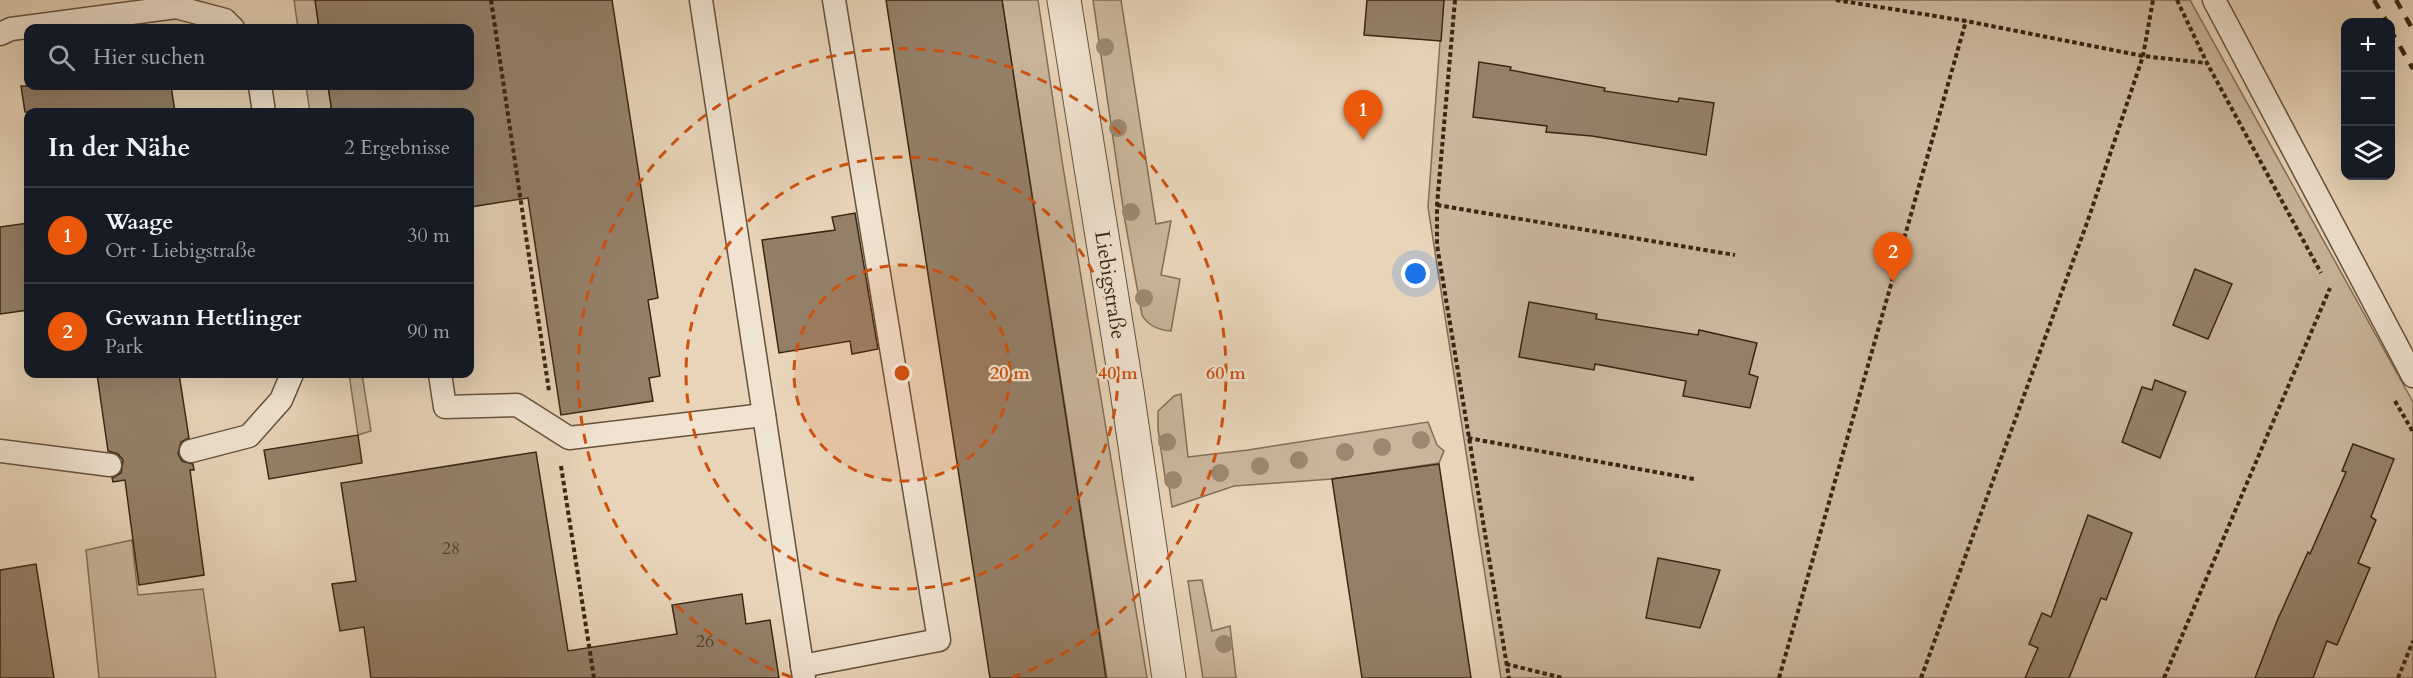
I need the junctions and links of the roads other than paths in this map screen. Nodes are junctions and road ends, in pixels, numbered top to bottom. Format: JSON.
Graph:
{"nodes":[{"id":1,"x":701,"y":0,"type":"edge"},
{"id":2,"x":834,"y":0,"type":"edge"},
{"id":3,"x":1064,"y":0,"type":"edge"},
{"id":4,"x":2214,"y":0,"type":"edge"},
{"id":5,"x":48,"y":24,"type":"edge"},
{"id":6,"x":229,"y":24,"type":"edge"},
{"id":7,"x":24,"y":27,"type":"edge"},
{"id":8,"x":0,"y":34,"type":"edge"},
{"id":9,"x":261,"y":90,"type":"edge"},
{"id":10,"x":263,"y":108,"type":"edge"},
{"id":11,"x":2413,"y":376,"type":"edge"},
{"id":12,"x":290,"y":378,"type":"edge"},
{"id":13,"x":441,"y":378,"type":"edge"},
{"id":14,"x":764,"y":415,"type":"junction"},
{"id":15,"x":0,"y":451,"type":"edge"},
{"id":16,"x":191,"y":451,"type":"dead end"},
{"id":17,"x":110,"y":465,"type":"dead end"},
{"id":18,"x":803,"y":672,"type":"edge"},
{"id":19,"x":1169,"y":678,"type":"edge"}],
"edges":[{"from":1,"to":14,"type":"lane"},
{"from":2,"to":18,"type":"lane"},
{"from":3,"to":19,"type":"street","name":"Liebigstraße"},
{"from":4,"to":11,"type":"lane"},
{"from":5,"to":6,"type":"lane"},
{"from":7,"to":8,"type":"lane"},
{"from":9,"to":10,"type":"lane"},
{"from":12,"to":16,"type":"lane"},
{"from":13,"to":14,"type":"lane"},
{"from":14,"to":18,"type":"lane"},
{"from":15,"to":17,"type":"lane"}]}
